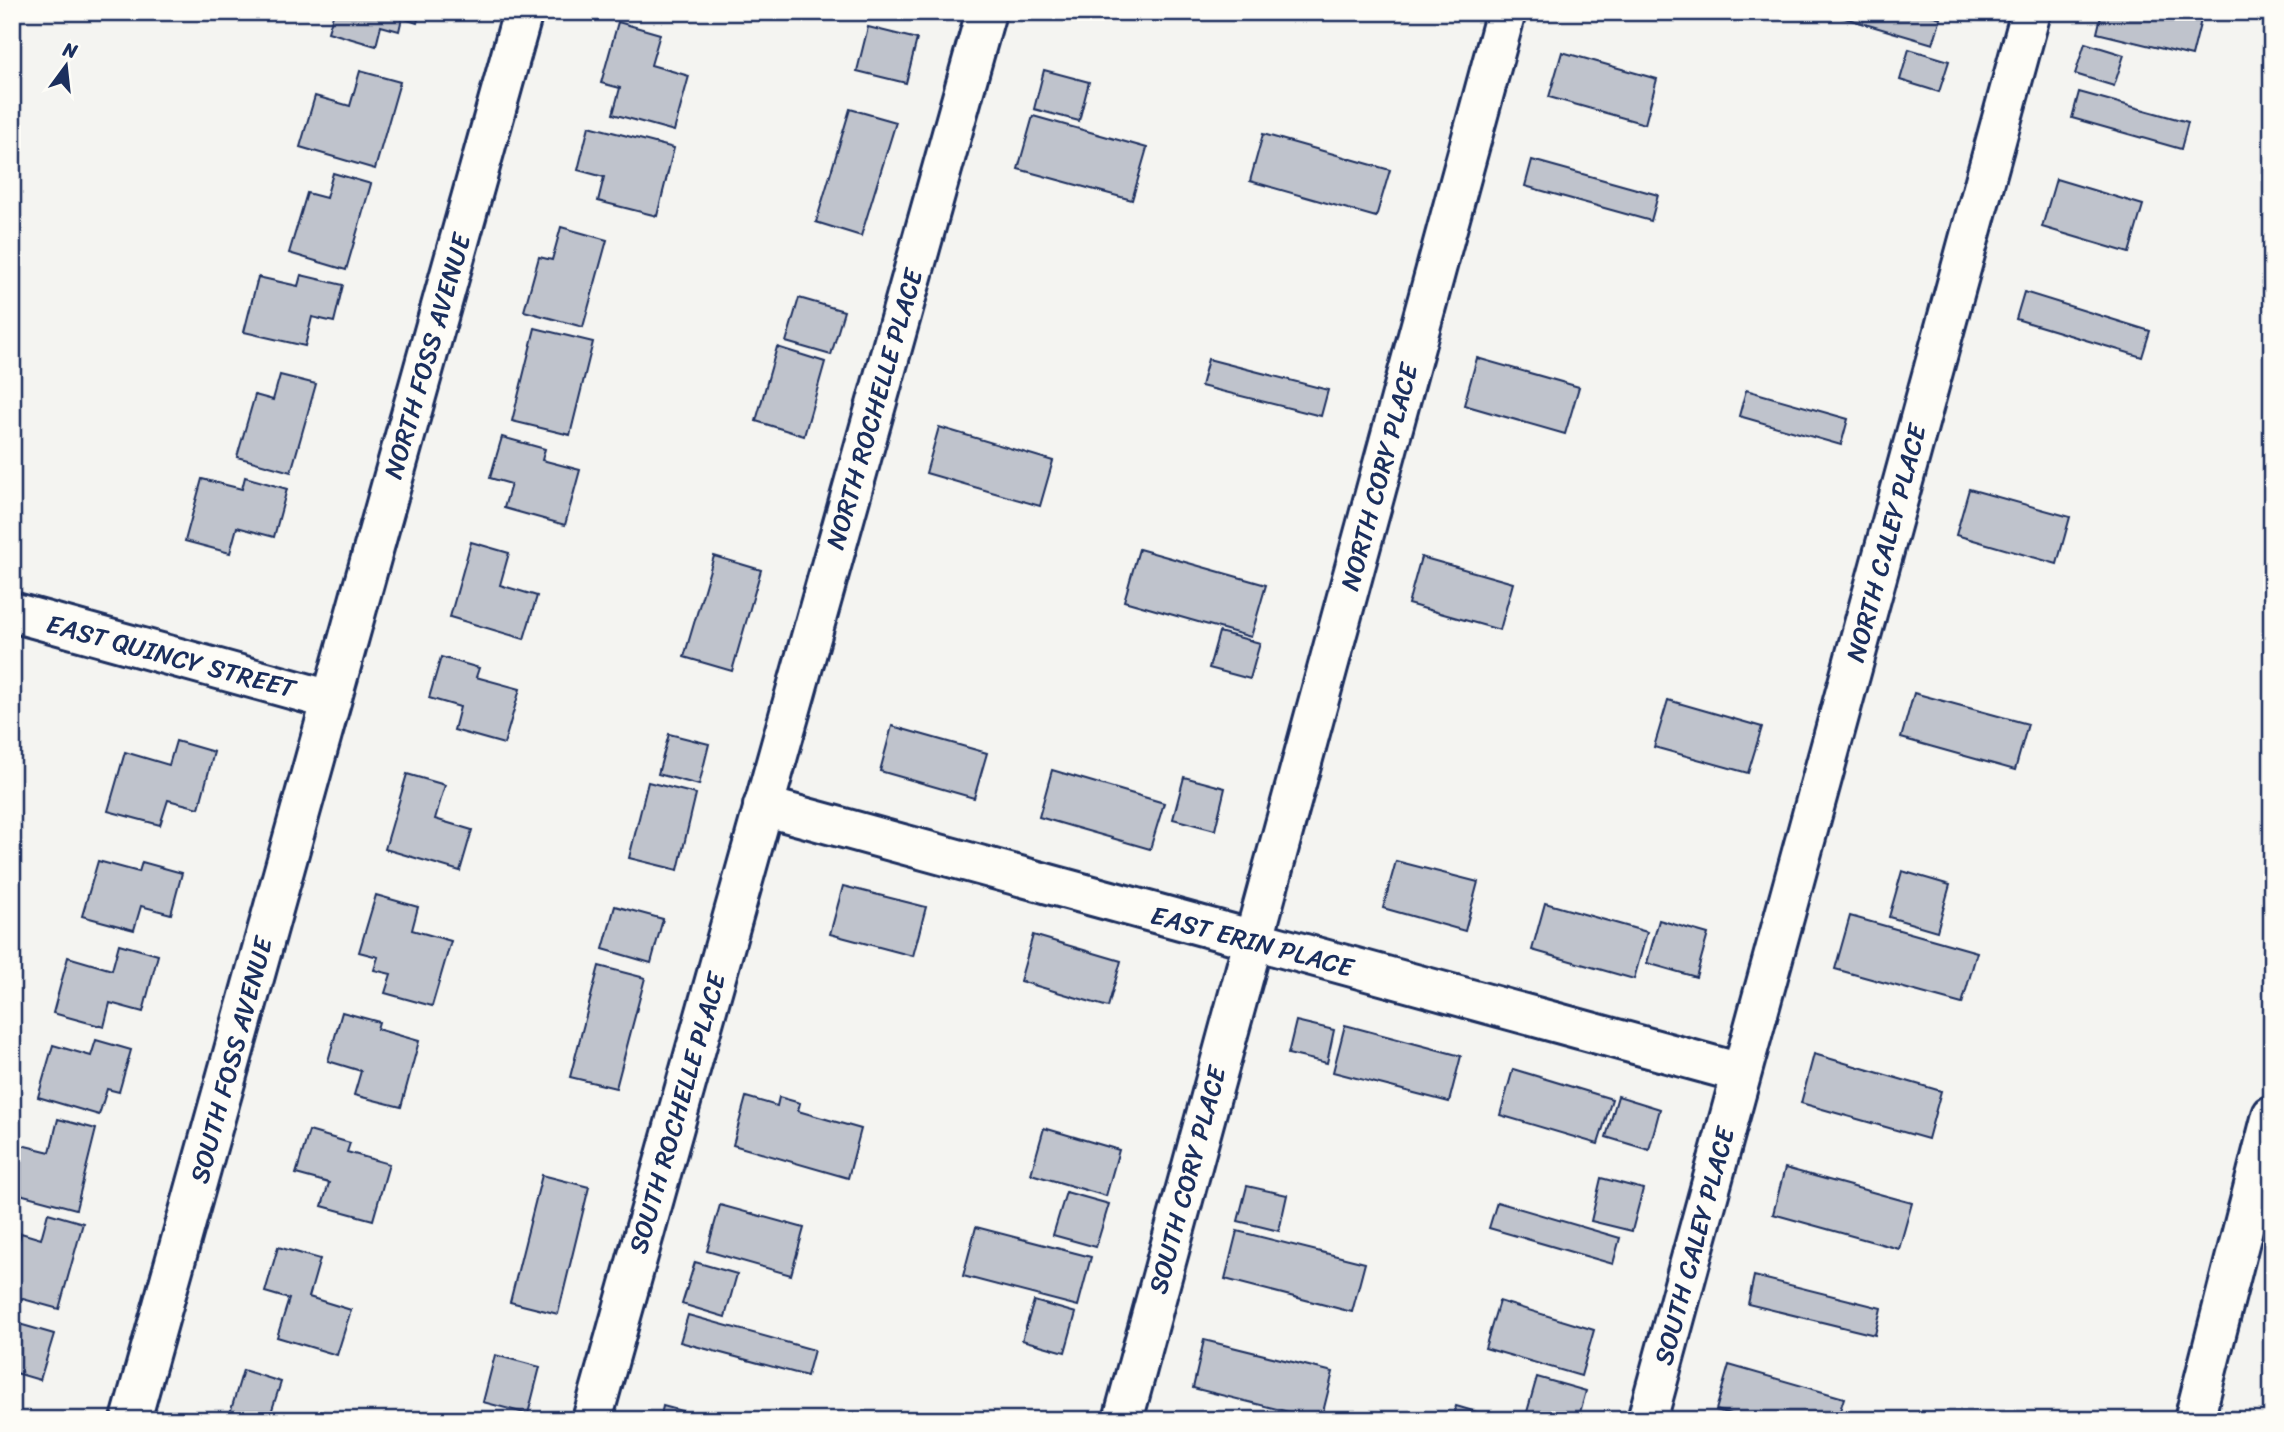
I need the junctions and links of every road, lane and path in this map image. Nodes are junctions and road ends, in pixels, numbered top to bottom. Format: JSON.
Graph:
{"nodes":[{"id":1,"x":523,"y":12,"type":"edge"},
{"id":2,"x":986,"y":12,"type":"edge"},
{"id":3,"x":1506,"y":12,"type":"edge"},
{"id":4,"x":2031,"y":12,"type":"edge"},
{"id":5,"x":12,"y":612,"type":"edge"},
{"id":6,"x":331,"y":700,"type":"junction"},
{"id":7,"x":762,"y":806,"type":"junction"},
{"id":8,"x":1252,"y":941,"type":"junction"},
{"id":9,"x":1741,"y":1073,"type":"junction"},
{"id":10,"x":2272,"y":1115,"type":"edge"},
{"id":11,"x":131,"y":1420,"type":"edge"},
{"id":12,"x":592,"y":1420,"type":"edge"},
{"id":13,"x":1123,"y":1420,"type":"edge"},
{"id":14,"x":1647,"y":1420,"type":"edge"},
{"id":15,"x":2194,"y":1420,"type":"edge"}],
"edges":[{"from":1,"to":6,"type":"street","name":"NORTH FOSS AVENUE"},
{"from":2,"to":7,"type":"street","name":"NORTH ROCHELLE PLACE"},
{"from":3,"to":8,"type":"street","name":"NORTH CORY PLACE"},
{"from":4,"to":9,"type":"street","name":"NORTH CALEY PLACE"},
{"from":5,"to":6,"type":"street","name":"EAST QUINCY STREET"},
{"from":6,"to":11,"type":"street","name":"SOUTH FOSS AVENUE"},
{"from":7,"to":8,"type":"street","name":"EAST ERIN PLACE"},
{"from":7,"to":12,"type":"street","name":"SOUTH ROCHELLE PLACE"},
{"from":8,"to":9,"type":"street","name":"EAST ERIN PLACE"},
{"from":8,"to":13,"type":"street","name":"SOUTH CORY PLACE"},
{"from":9,"to":14,"type":"street","name":"SOUTH CALEY PLACE"},
{"from":10,"to":15,"type":"street"}]}
